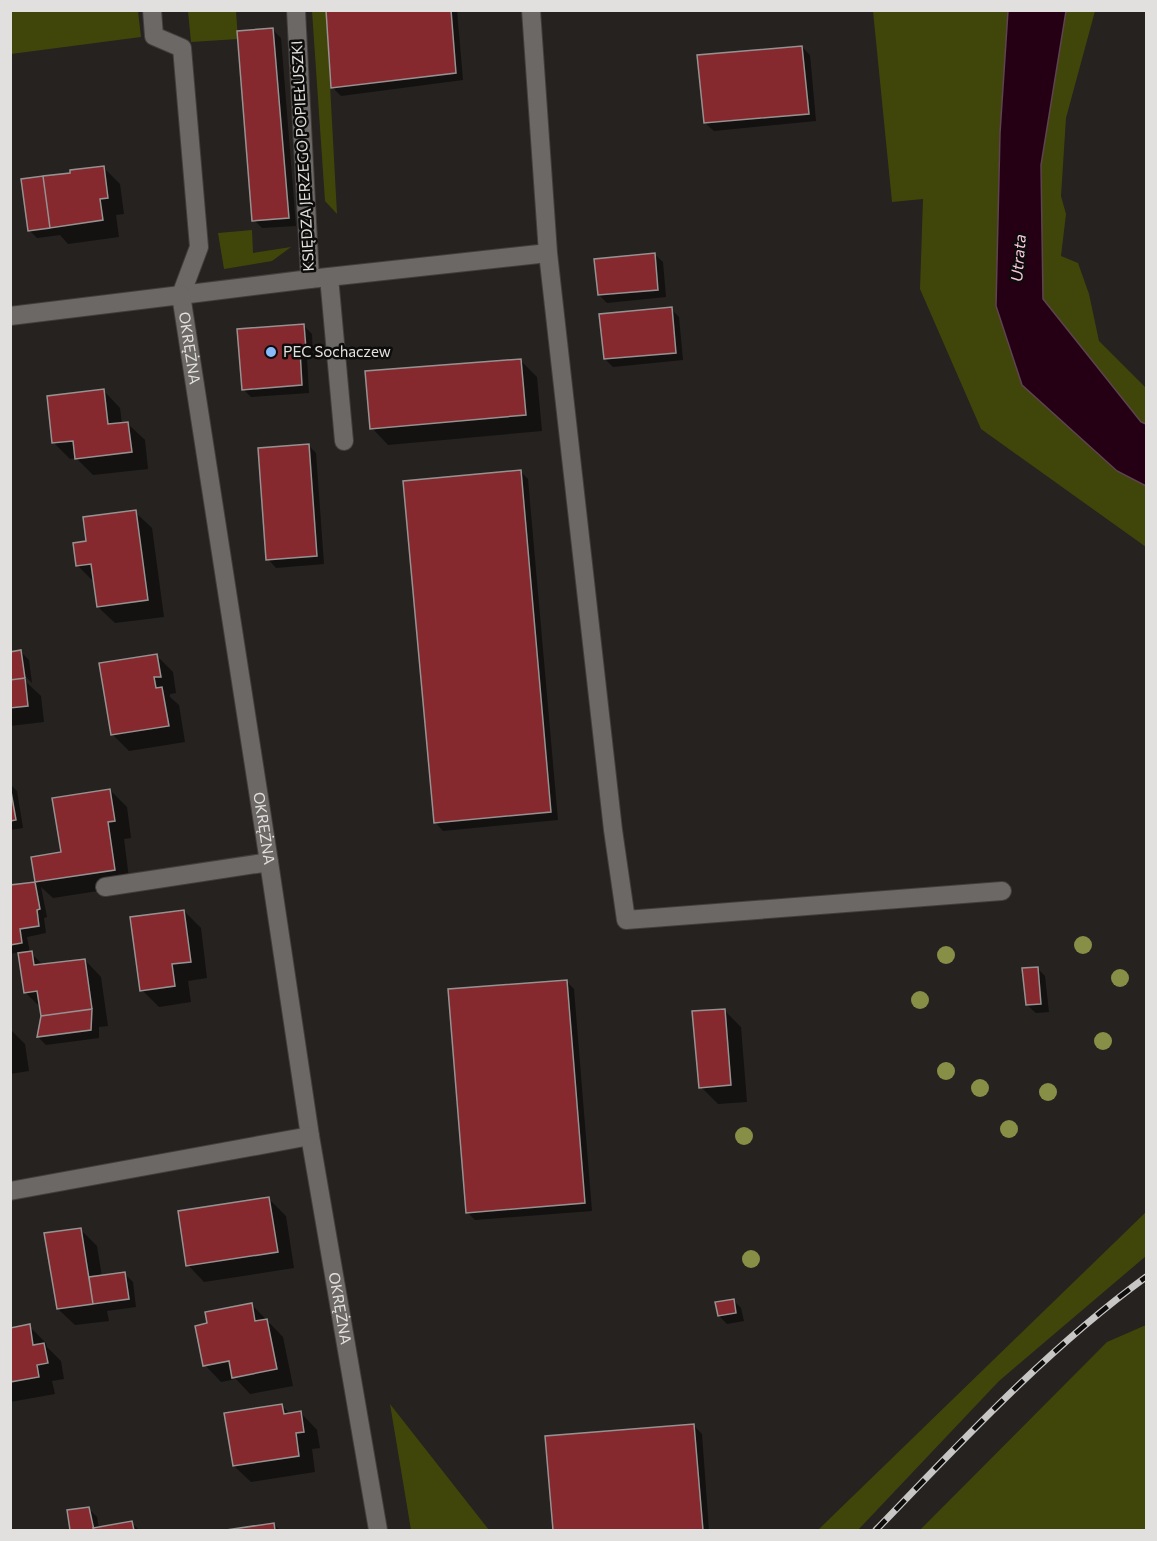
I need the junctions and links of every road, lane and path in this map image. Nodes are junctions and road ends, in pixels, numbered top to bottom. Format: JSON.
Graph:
{"nodes":[{"id":1,"x":152,"y":10,"type":"edge"},
{"id":2,"x":296,"y":10,"type":"edge"},
{"id":3,"x":531,"y":10,"type":"edge"},
{"id":4,"x":548,"y":253,"type":"junction"},
{"id":5,"x":329,"y":277,"type":"junction"},
{"id":6,"x":310,"y":279,"type":"junction"},
{"id":7,"x":181,"y":295,"type":"junction"},
{"id":8,"x":10,"y":316,"type":"edge"},
{"id":9,"x":344,"y":441,"type":"dead end"},
{"id":10,"x":269,"y":862,"type":"junction"},
{"id":11,"x":105,"y":887,"type":"dead end"},
{"id":12,"x":1002,"y":891,"type":"dead end"},
{"id":13,"x":310,"y":1136,"type":"junction"},
{"id":14,"x":10,"y":1191,"type":"edge"},
{"id":15,"x":378,"y":1530,"type":"edge"}],
"edges":[{"from":1,"to":7,"type":"street"},
{"from":2,"to":6,"type":"street","name":"KSIĘDZA JERZEGO POPIEŁUSZKI"},
{"from":3,"to":4,"type":"street"},
{"from":4,"to":5,"type":"street"},
{"from":4,"to":12,"type":"street"},
{"from":5,"to":6,"type":"street"},
{"from":5,"to":9,"type":"street"},
{"from":6,"to":7,"type":"street","name":"KSIĘDZA JERZEGO POPIEŁUSZKI"},
{"from":7,"to":8,"type":"street","name":"OKRĘŻNA"},
{"from":7,"to":10,"type":"street","name":"OKRĘŻNA"},
{"from":10,"to":11,"type":"street"},
{"from":10,"to":13,"type":"street","name":"OKRĘŻNA"},
{"from":13,"to":14,"type":"street"},
{"from":13,"to":15,"type":"street","name":"OKRĘŻNA"}]}
